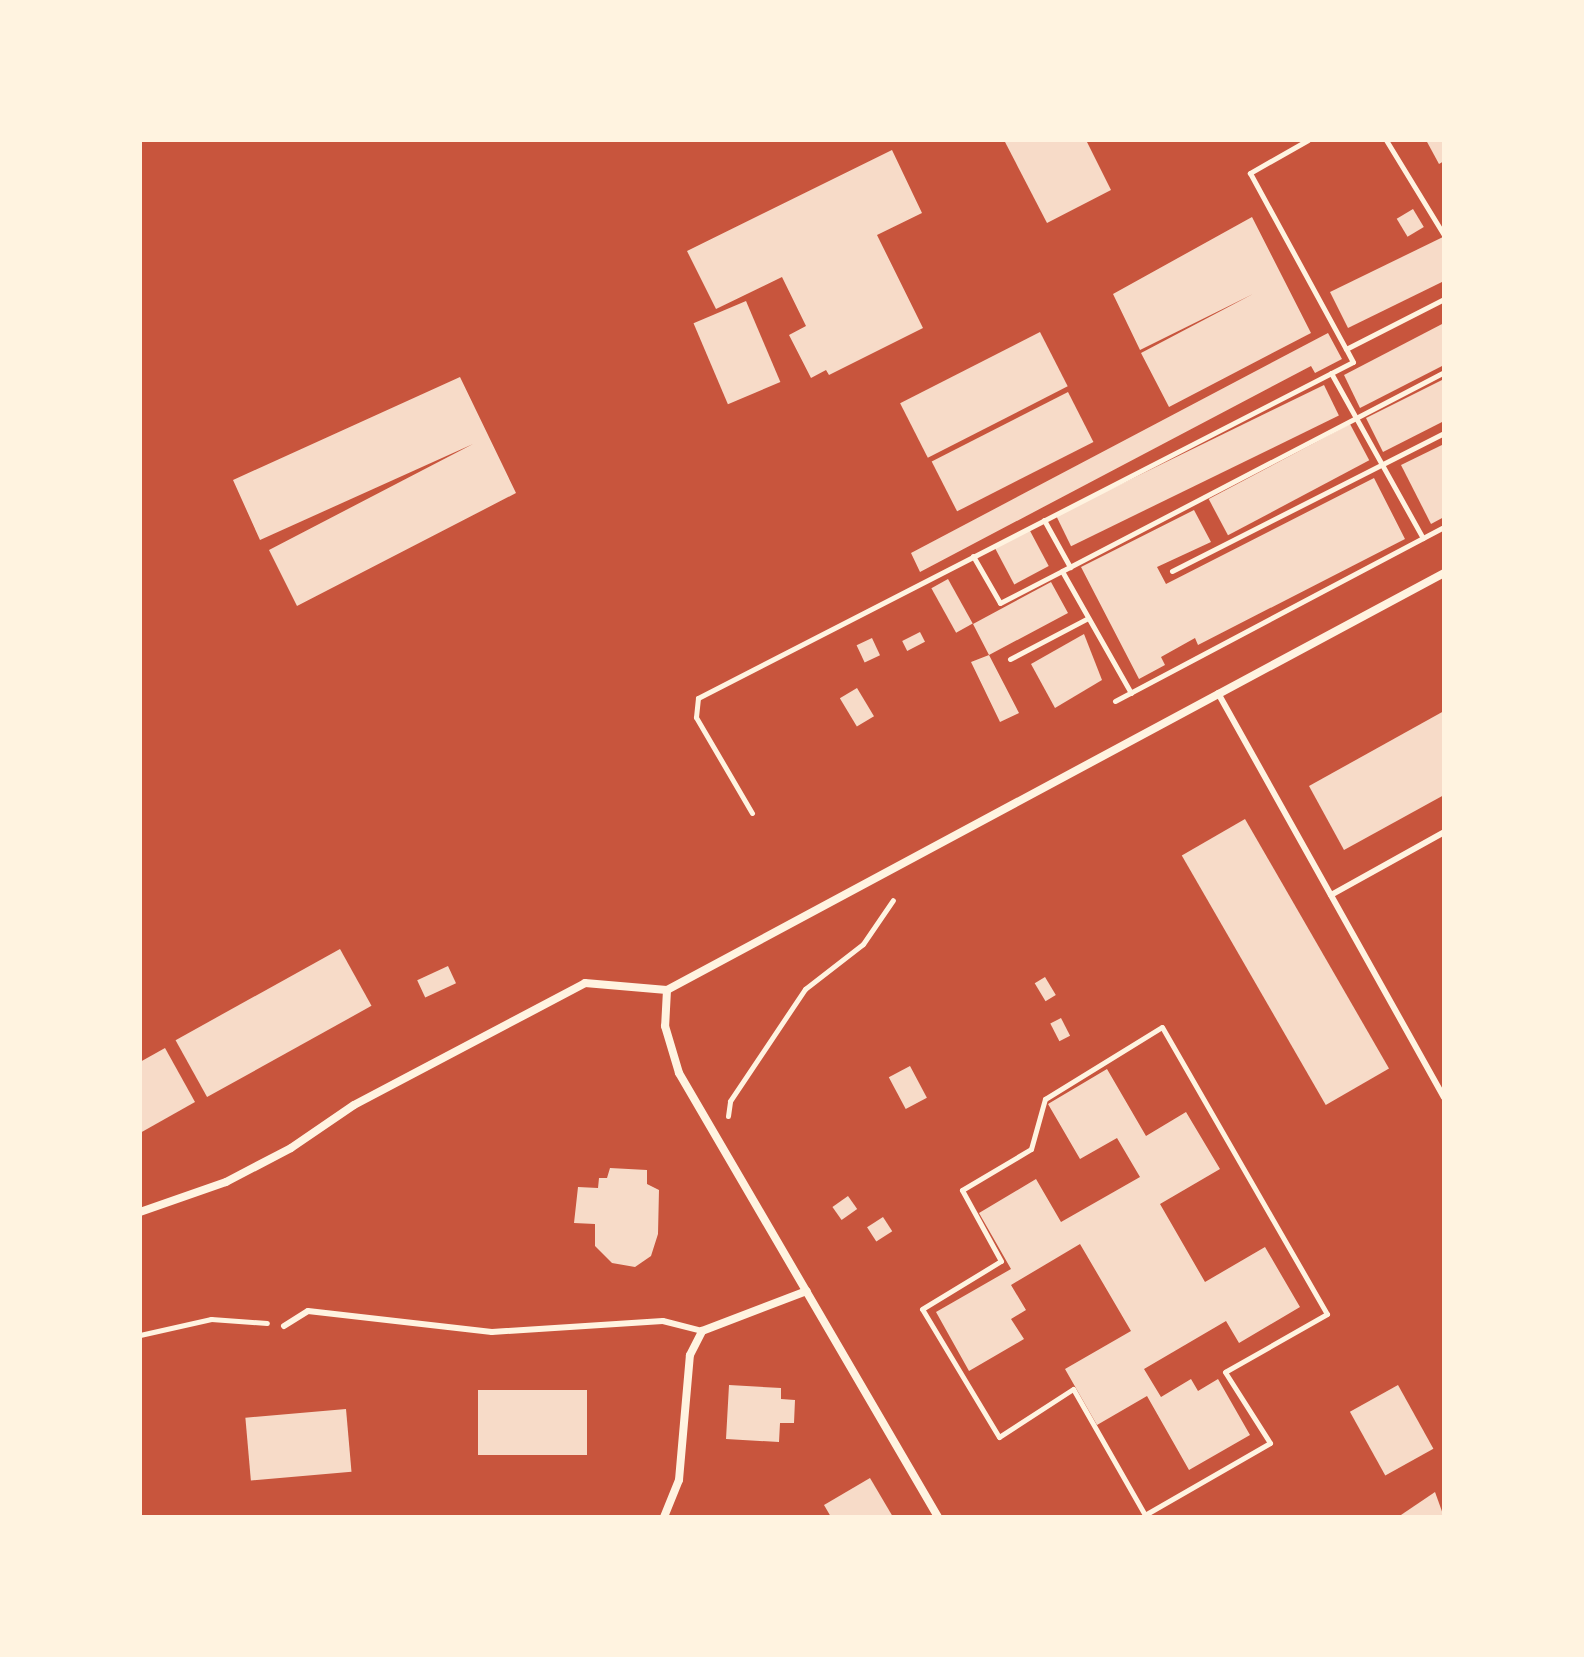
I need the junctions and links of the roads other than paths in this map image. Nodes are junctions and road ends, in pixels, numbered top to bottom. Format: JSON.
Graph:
{"nodes":[{"id":1,"x":1444,"y":573,"type":"edge"},
{"id":2,"x":1218,"y":693,"type":"junction"},
{"id":3,"x":1444,"y":832,"type":"edge"},
{"id":4,"x":1331,"y":895,"type":"junction"},
{"id":5,"x":667,"y":990,"type":"junction"},
{"id":6,"x":1444,"y":1097,"type":"edge"},
{"id":7,"x":140,"y":1212,"type":"edge"},
{"id":8,"x":807,"y":1291,"type":"junction"},
{"id":9,"x":284,"y":1326,"type":"road end"},
{"id":10,"x":702,"y":1331,"type":"junction"},
{"id":11,"x":664,"y":1517,"type":"edge"},
{"id":12,"x":938,"y":1517,"type":"edge"}],
"edges":[{"from":1,"to":2,"type":"street"},
{"from":2,"to":4,"type":"lane"},
{"from":2,"to":5,"type":"street"},
{"from":3,"to":4,"type":"lane"},
{"from":4,"to":6,"type":"lane"},
{"from":5,"to":7,"type":"street"},
{"from":5,"to":8,"type":"street"},
{"from":8,"to":10,"type":"street"},
{"from":8,"to":12,"type":"street"},
{"from":9,"to":10,"type":"lane"},
{"from":10,"to":11,"type":"street"}]}
